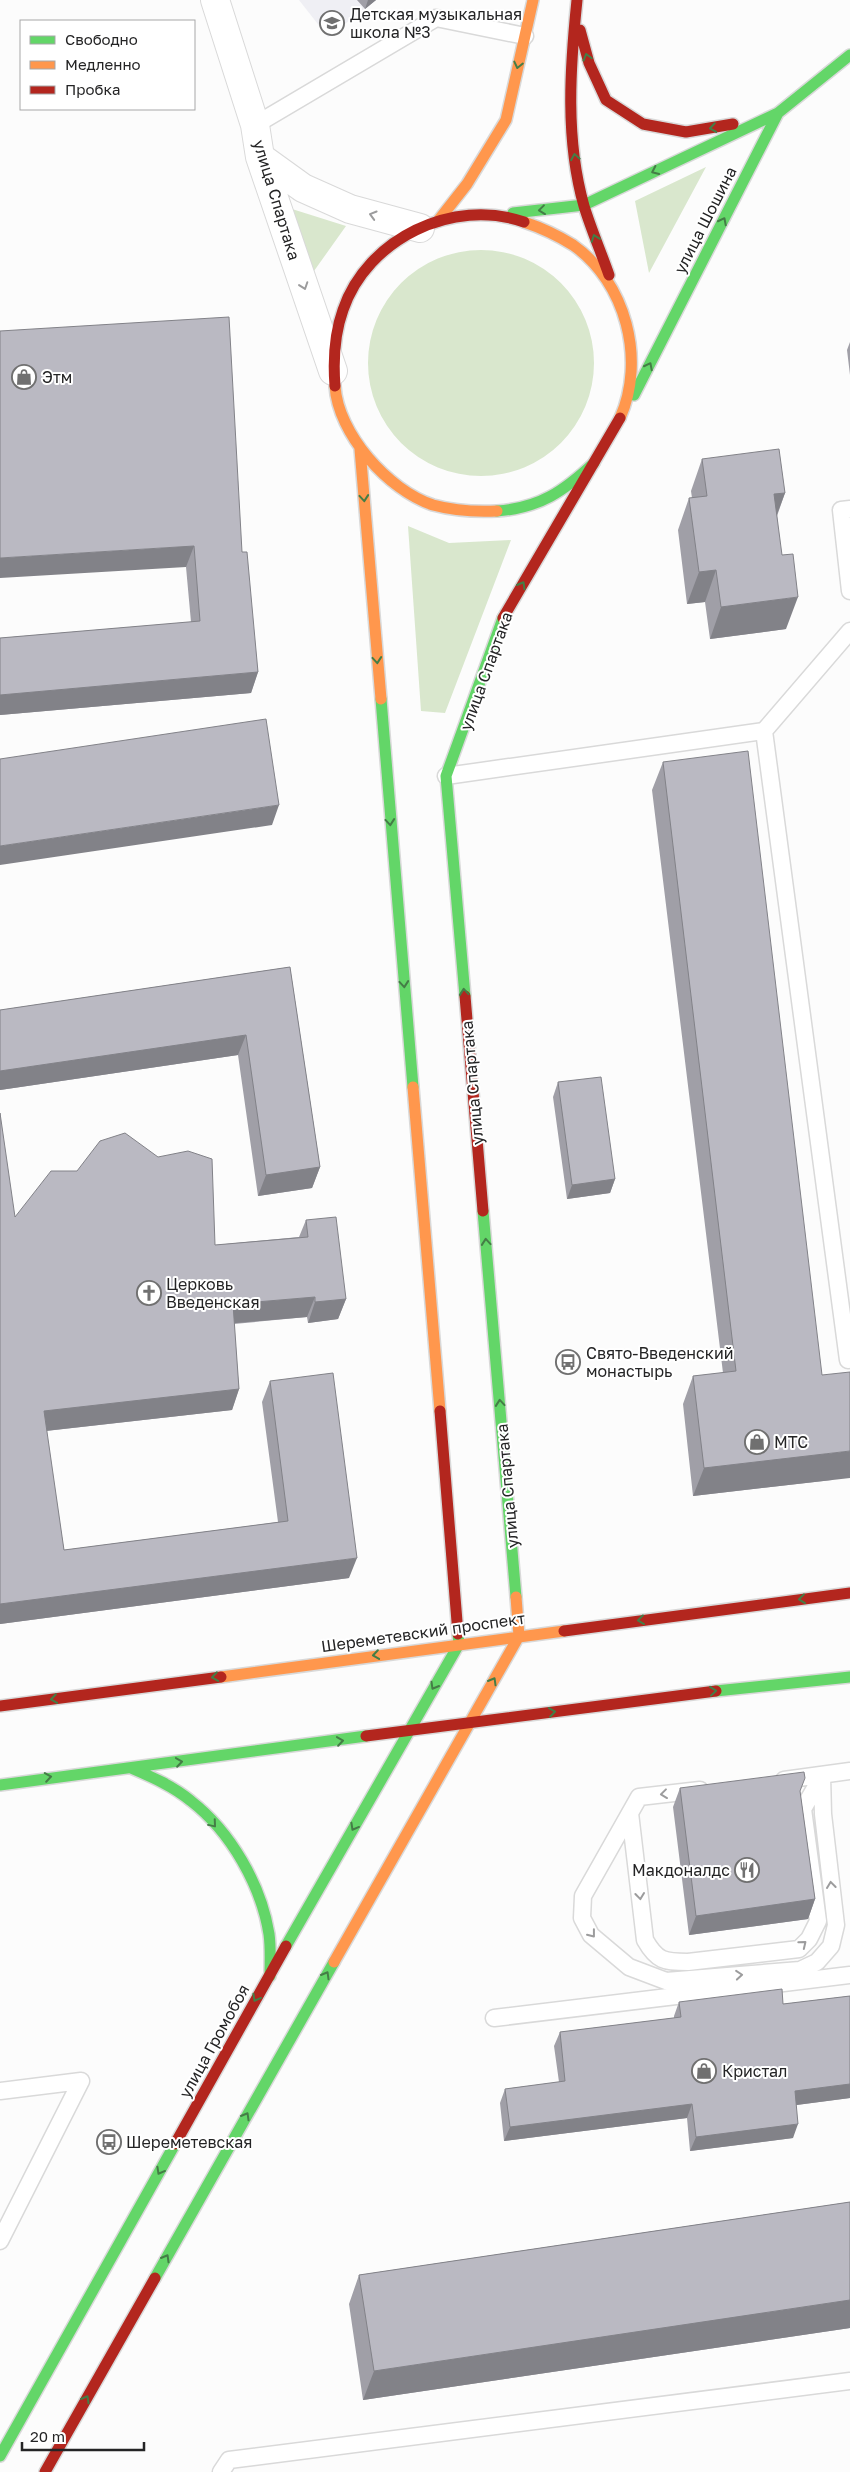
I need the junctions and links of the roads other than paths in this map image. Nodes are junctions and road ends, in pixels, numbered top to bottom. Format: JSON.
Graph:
{"nodes":[{"id":1,"x":215,"y":0,"type":"edge"},
{"id":2,"x":533,"y":0,"type":"edge"},
{"id":3,"x":578,"y":0,"type":"edge"},
{"id":4,"x":524,"y":36,"type":"junction"},
{"id":5,"x":850,"y":55,"type":"edge"},
{"id":6,"x":778,"y":113,"type":"junction"},
{"id":7,"x":255,"y":124,"type":"junction"},
{"id":8,"x":260,"y":157,"type":"junction"},
{"id":9,"x":584,"y":205,"type":"junction"},
{"id":10,"x":500,"y":215,"type":"junction"},
{"id":11,"x":429,"y":224,"type":"junction"},
{"id":12,"x":618,"y":300,"type":"junction"},
{"id":13,"x":333,"y":371,"type":"junction"},
{"id":14,"x":619,"y":425,"type":"junction"},
{"id":15,"x":360,"y":449,"type":"junction"},
{"id":16,"x":594,"y":463,"type":"junction"},
{"id":17,"x":850,"y":508,"type":"edge"},
{"id":18,"x":850,"y":591,"type":"edge"},
{"id":19,"x":850,"y":631,"type":"edge"},
{"id":20,"x":764,"y":731,"type":"junction"},
{"id":21,"x":446,"y":776,"type":"junction"},
{"id":22,"x":850,"y":1359,"type":"edge"},
{"id":23,"x":850,"y":1593,"type":"edge"},
{"id":24,"x":519,"y":1636,"type":"junction"},
{"id":25,"x":459,"y":1644,"type":"junction"},
{"id":26,"x":850,"y":1677,"type":"edge"},
{"id":27,"x":0,"y":1706,"type":"edge"},
{"id":28,"x":469,"y":1723,"type":"junction"},
{"id":29,"x":407,"y":1732,"type":"junction"},
{"id":30,"x":131,"y":1768,"type":"junction"},
{"id":31,"x":850,"y":1771,"type":"edge"},
{"id":32,"x":819,"y":1775,"type":"junction"},
{"id":33,"x":767,"y":1782,"type":"edge"},
{"id":34,"x":0,"y":1785,"type":"edge"},
{"id":35,"x":718,"y":1788,"type":"edge"},
{"id":36,"x":630,"y":1813,"type":"junction"},
{"id":37,"x":270,"y":1976,"type":"junction"},
{"id":38,"x":850,"y":1976,"type":"edge"},
{"id":39,"x":494,"y":2018,"type":"dead end"},
{"id":40,"x":0,"y":2091,"type":"edge"},
{"id":41,"x":0,"y":2242,"type":"edge"},
{"id":42,"x":850,"y":2381,"type":"edge"},
{"id":43,"x":0,"y":2456,"type":"edge"},
{"id":44,"x":45,"y":2472,"type":"edge"},
{"id":45,"x":221,"y":2472,"type":"edge"}],
"edges":[{"from":1,"to":7,"type":"street","name":"улица Спартака"},
{"from":2,"to":4,"type":"main road"},
{"from":6,"to":3,"type":"main road","one_way":true},
{"from":9,"to":3,"type":"main road","one_way":true},
{"from":4,"to":7,"type":"lane"},
{"from":4,"to":11,"type":"main road","one_way":true},
{"from":5,"to":6,"type":"main road","name":"улица Шошина"},
{"from":6,"to":9,"type":"main road","one_way":true},
{"from":14,"to":6,"type":"main road","name":"улица Шошина","one_way":true},
{"from":7,"to":8,"type":"street","name":"улица Спартака"},
{"from":11,"to":8,"type":"street","one_way":true},
{"from":8,"to":13,"type":"street","name":"улица Спартака","one_way":true},
{"from":9,"to":10,"type":"main road","one_way":true},
{"from":12,"to":9,"type":"main road","one_way":true},
{"from":10,"to":11,"type":"main road"},
{"from":10,"to":12,"type":"main road"},
{"from":11,"to":13,"type":"main road"},
{"from":12,"to":14,"type":"main road"},
{"from":13,"to":15,"type":"main road"},
{"from":14,"to":16,"type":"main road"},
{"from":15,"to":16,"type":"main road"},
{"from":15,"to":25,"type":"main road","one_way":true},
{"from":21,"to":16,"type":"main road","name":"улица Спартака","one_way":true},
{"from":17,"to":18,"type":"lane"},
{"from":19,"to":20,"type":"lane"},
{"from":20,"to":21,"type":"lane"},
{"from":20,"to":22,"type":"lane"},
{"from":24,"to":21,"type":"main road","name":"улица Спартака","one_way":true},
{"from":23,"to":24,"type":"main road","name":"Шереметевский проспект","one_way":true},
{"from":24,"to":25,"type":"main road","name":"Шереметевский проспект"},
{"from":28,"to":24,"type":"main road","one_way":true},
{"from":25,"to":27,"type":"main road","name":"Шереметевский проспект","one_way":true},
{"from":25,"to":29,"type":"main road","name":"улица Громобоя","one_way":true},
{"from":28,"to":26,"type":"main road","one_way":true},
{"from":28,"to":29,"type":"main road"},
{"from":44,"to":28,"type":"main road","one_way":true},
{"from":30,"to":29,"type":"main road","one_way":true},
{"from":29,"to":37,"type":"main road","name":"улица Громобоя","one_way":true},
{"from":34,"to":30,"type":"main road","one_way":true},
{"from":30,"to":37,"type":"main road","one_way":true},
{"from":31,"to":32,"type":"lane"},
{"from":32,"to":33,"type":"lane"},
{"from":36,"to":32,"type":"lane","one_way":true},
{"from":36,"to":32,"type":"lane","one_way":true},
{"from":35,"to":36,"type":"lane","one_way":true},
{"from":37,"to":43,"type":"main road","name":"улица Громобоя","one_way":true},
{"from":38,"to":39,"type":"lane"},
{"from":40,"to":41,"type":"lane"},
{"from":42,"to":45,"type":"lane"}]}
